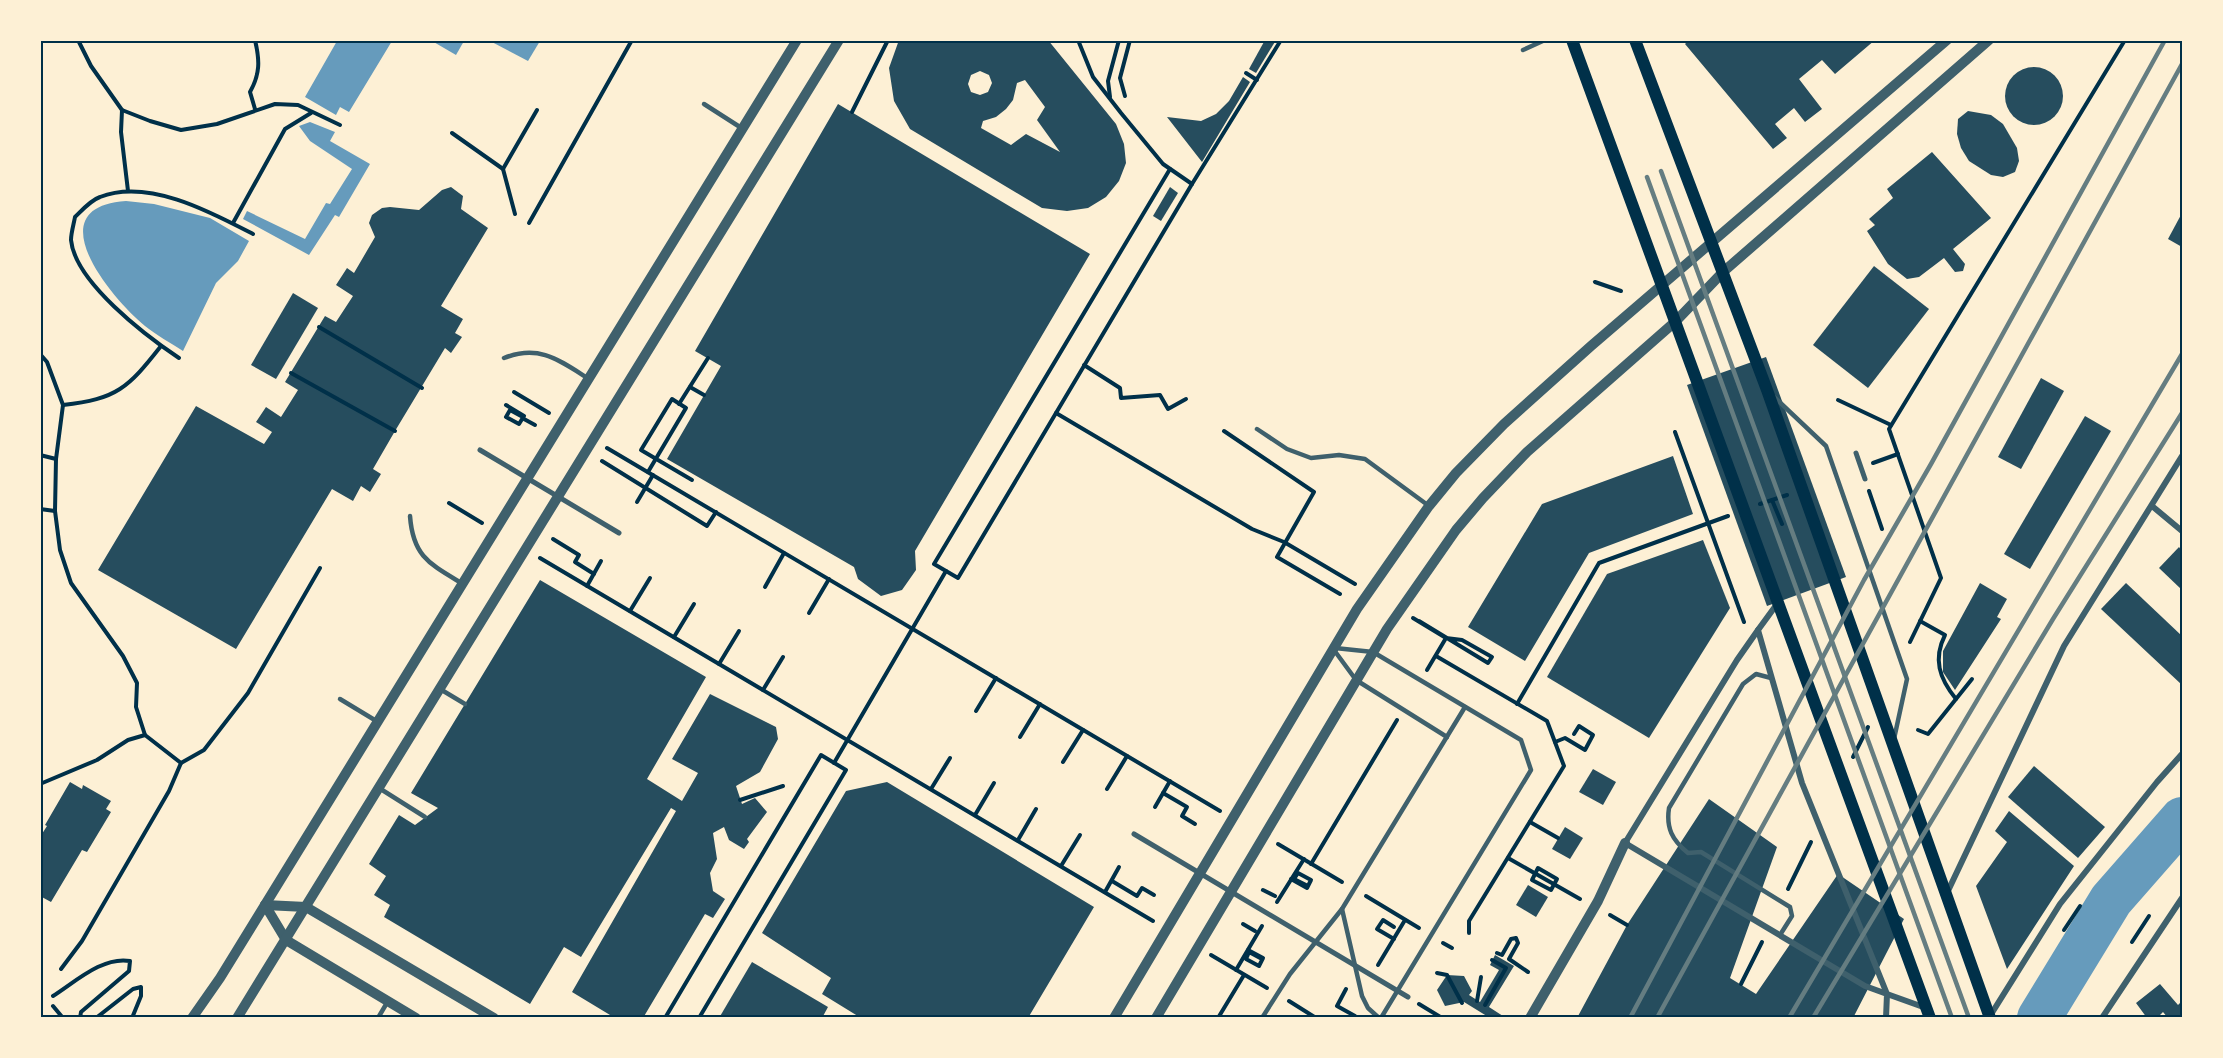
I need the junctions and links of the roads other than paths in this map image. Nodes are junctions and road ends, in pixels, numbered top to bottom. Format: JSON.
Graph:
{"nodes":[{"id":1,"x":797,"y":40,"type":"edge"},
{"id":2,"x":839,"y":40,"type":"edge"},
{"id":3,"x":1545,"y":40,"type":"edge"},
{"id":4,"x":1572,"y":40,"type":"edge"},
{"id":5,"x":1635,"y":40,"type":"edge"},
{"id":6,"x":1947,"y":40,"type":"edge"},
{"id":7,"x":1989,"y":40,"type":"edge"},
{"id":8,"x":1522,"y":50,"type":"dead end"},
{"id":9,"x":704,"y":104,"type":"dead end"},
{"id":10,"x":743,"y":129,"type":"junction"},
{"id":11,"x":1712,"y":244,"type":"junction"},
{"id":12,"x":1723,"y":272,"type":"junction"},
{"id":13,"x":1663,"y":286,"type":"junction"},
{"id":14,"x":1676,"y":321,"type":"junction"},
{"id":15,"x":504,"y":358,"type":"dead end"},
{"id":16,"x":589,"y":379,"type":"junction"},
{"id":17,"x":1767,"y":390,"type":"junction"},
{"id":18,"x":1257,"y":429,"type":"dead end"},
{"id":19,"x":480,"y":450,"type":"dead end"},
{"id":20,"x":1856,"y":453,"type":"dead end"},
{"id":21,"x":2182,"y":456,"type":"edge"},
{"id":22,"x":1865,"y":479,"type":"road end"},
{"id":23,"x":1429,"y":506,"type":"junction"},
{"id":24,"x":2152,"y":506,"type":"junction"},
{"id":25,"x":410,"y":516,"type":"dead end"},
{"id":26,"x":2182,"y":531,"type":"edge"},
{"id":27,"x":618,"y":533,"type":"dead end"},
{"id":28,"x":463,"y":584,"type":"junction"},
{"id":29,"x":1778,"y":602,"type":"junction"},
{"id":30,"x":1758,"y":630,"type":"junction"},
{"id":31,"x":1332,"y":648,"type":"junction"},
{"id":32,"x":1373,"y":652,"type":"junction"},
{"id":33,"x":1772,"y":678,"type":"junction"},
{"id":34,"x":1356,"y":680,"type":"junction"},
{"id":35,"x":440,"y":689,"type":"junction"},
{"id":36,"x":340,"y":699,"type":"dead end"},
{"id":37,"x":465,"y":704,"type":"dead end"},
{"id":38,"x":1465,"y":706,"type":"junction"},
{"id":39,"x":378,"y":722,"type":"junction"},
{"id":40,"x":1447,"y":736,"type":"junction"},
{"id":41,"x":1893,"y":747,"type":"junction"},
{"id":42,"x":2182,"y":754,"type":"edge"},
{"id":43,"x":379,"y":788,"type":"junction"},
{"id":44,"x":425,"y":817,"type":"dead end"},
{"id":45,"x":1134,"y":834,"type":"dead end"},
{"id":46,"x":1625,"y":843,"type":"junction"},
{"id":47,"x":1946,"y":894,"type":"junction"},
{"id":48,"x":2182,"y":898,"type":"edge"},
{"id":49,"x":264,"y":906,"type":"junction"},
{"id":50,"x":306,"y":907,"type":"junction"},
{"id":51,"x":1342,"y":909,"type":"junction"},
{"id":52,"x":1780,"y":935,"type":"junction"},
{"id":53,"x":286,"y":940,"type":"junction"},
{"id":54,"x":1887,"y":994,"type":"junction"},
{"id":55,"x":1408,"y":997,"type":"dead end"},
{"id":56,"x":388,"y":1001,"type":"junction"},
{"id":57,"x":1929,"y":1013,"type":"edge"},
{"id":58,"x":192,"y":1017,"type":"edge"},
{"id":59,"x":237,"y":1017,"type":"edge"},
{"id":60,"x":378,"y":1017,"type":"edge"},
{"id":61,"x":416,"y":1017,"type":"edge"},
{"id":62,"x":494,"y":1017,"type":"edge"},
{"id":63,"x":1114,"y":1017,"type":"edge"},
{"id":64,"x":1156,"y":1017,"type":"edge"},
{"id":65,"x":1262,"y":1017,"type":"edge"},
{"id":66,"x":1380,"y":1017,"type":"edge"},
{"id":67,"x":1530,"y":1017,"type":"edge"},
{"id":68,"x":1886,"y":1017,"type":"edge"},
{"id":69,"x":1990,"y":1017,"type":"edge"},
{"id":70,"x":2102,"y":1017,"type":"edge"}],
"edges":[{"from":1,"to":10,"type":"street"},
{"from":2,"to":35,"type":"street"},
{"from":3,"to":8,"type":"lane"},
{"from":4,"to":13,"type":"main road"},
{"from":5,"to":11,"type":"main road"},
{"from":6,"to":11,"type":"street"},
{"from":7,"to":12,"type":"street"},
{"from":9,"to":10,"type":"lane"},
{"from":10,"to":16,"type":"street"},
{"from":11,"to":12,"type":"main road"},
{"from":11,"to":13,"type":"street"},
{"from":12,"to":14,"type":"street"},
{"from":12,"to":17,"type":"main road"},
{"from":13,"to":14,"type":"main road"},
{"from":13,"to":23,"type":"street"},
{"from":14,"to":29,"type":"main road"},
{"from":14,"to":32,"type":"street"},
{"from":15,"to":16,"type":"lane"},
{"from":16,"to":28,"type":"street"},
{"from":17,"to":41,"type":"main road"},
{"from":17,"to":41,"type":"lane"},
{"from":18,"to":23,"type":"lane"},
{"from":19,"to":27,"type":"street"},
{"from":20,"to":22,"type":"street"},
{"from":21,"to":24,"type":"street"},
{"from":23,"to":31,"type":"street"},
{"from":24,"to":26,"type":"street"},
{"from":24,"to":47,"type":"street"},
{"from":25,"to":28,"type":"lane"},
{"from":28,"to":39,"type":"street"},
{"from":29,"to":30,"type":"street"},
{"from":29,"to":57,"type":"main road"},
{"from":30,"to":33,"type":"street"},
{"from":30,"to":46,"type":"street"},
{"from":31,"to":32,"type":"lane"},
{"from":31,"to":34,"type":"lane"},
{"from":31,"to":63,"type":"street"},
{"from":32,"to":34,"type":"street"},
{"from":32,"to":38,"type":"lane"},
{"from":33,"to":52,"type":"lane"},
{"from":33,"to":54,"type":"street"},
{"from":34,"to":40,"type":"lane"},
{"from":34,"to":64,"type":"street"},
{"from":35,"to":37,"type":"lane"},
{"from":35,"to":43,"type":"street"},
{"from":36,"to":39,"type":"lane"},
{"from":38,"to":40,"type":"lane"},
{"from":38,"to":66,"type":"lane"},
{"from":39,"to":49,"type":"street"},
{"from":40,"to":51,"type":"lane"},
{"from":41,"to":47,"type":"main road"},
{"from":42,"to":69,"type":"street"},
{"from":43,"to":44,"type":"lane"},
{"from":43,"to":50,"type":"street"},
{"from":45,"to":55,"type":"street"},
{"from":46,"to":52,"type":"street"},
{"from":46,"to":67,"type":"street"},
{"from":47,"to":69,"type":"main road"},
{"from":48,"to":70,"type":"street"},
{"from":49,"to":50,"type":"street"},
{"from":49,"to":53,"type":"street"},
{"from":49,"to":58,"type":"street"},
{"from":50,"to":53,"type":"street"},
{"from":50,"to":62,"type":"street"},
{"from":51,"to":65,"type":"lane"},
{"from":51,"to":66,"type":"lane"},
{"from":52,"to":54,"type":"street"},
{"from":53,"to":56,"type":"street"},
{"from":53,"to":59,"type":"street"},
{"from":54,"to":57,"type":"street"},
{"from":54,"to":68,"type":"street"},
{"from":56,"to":60,"type":"lane"},
{"from":56,"to":61,"type":"street"}]}
